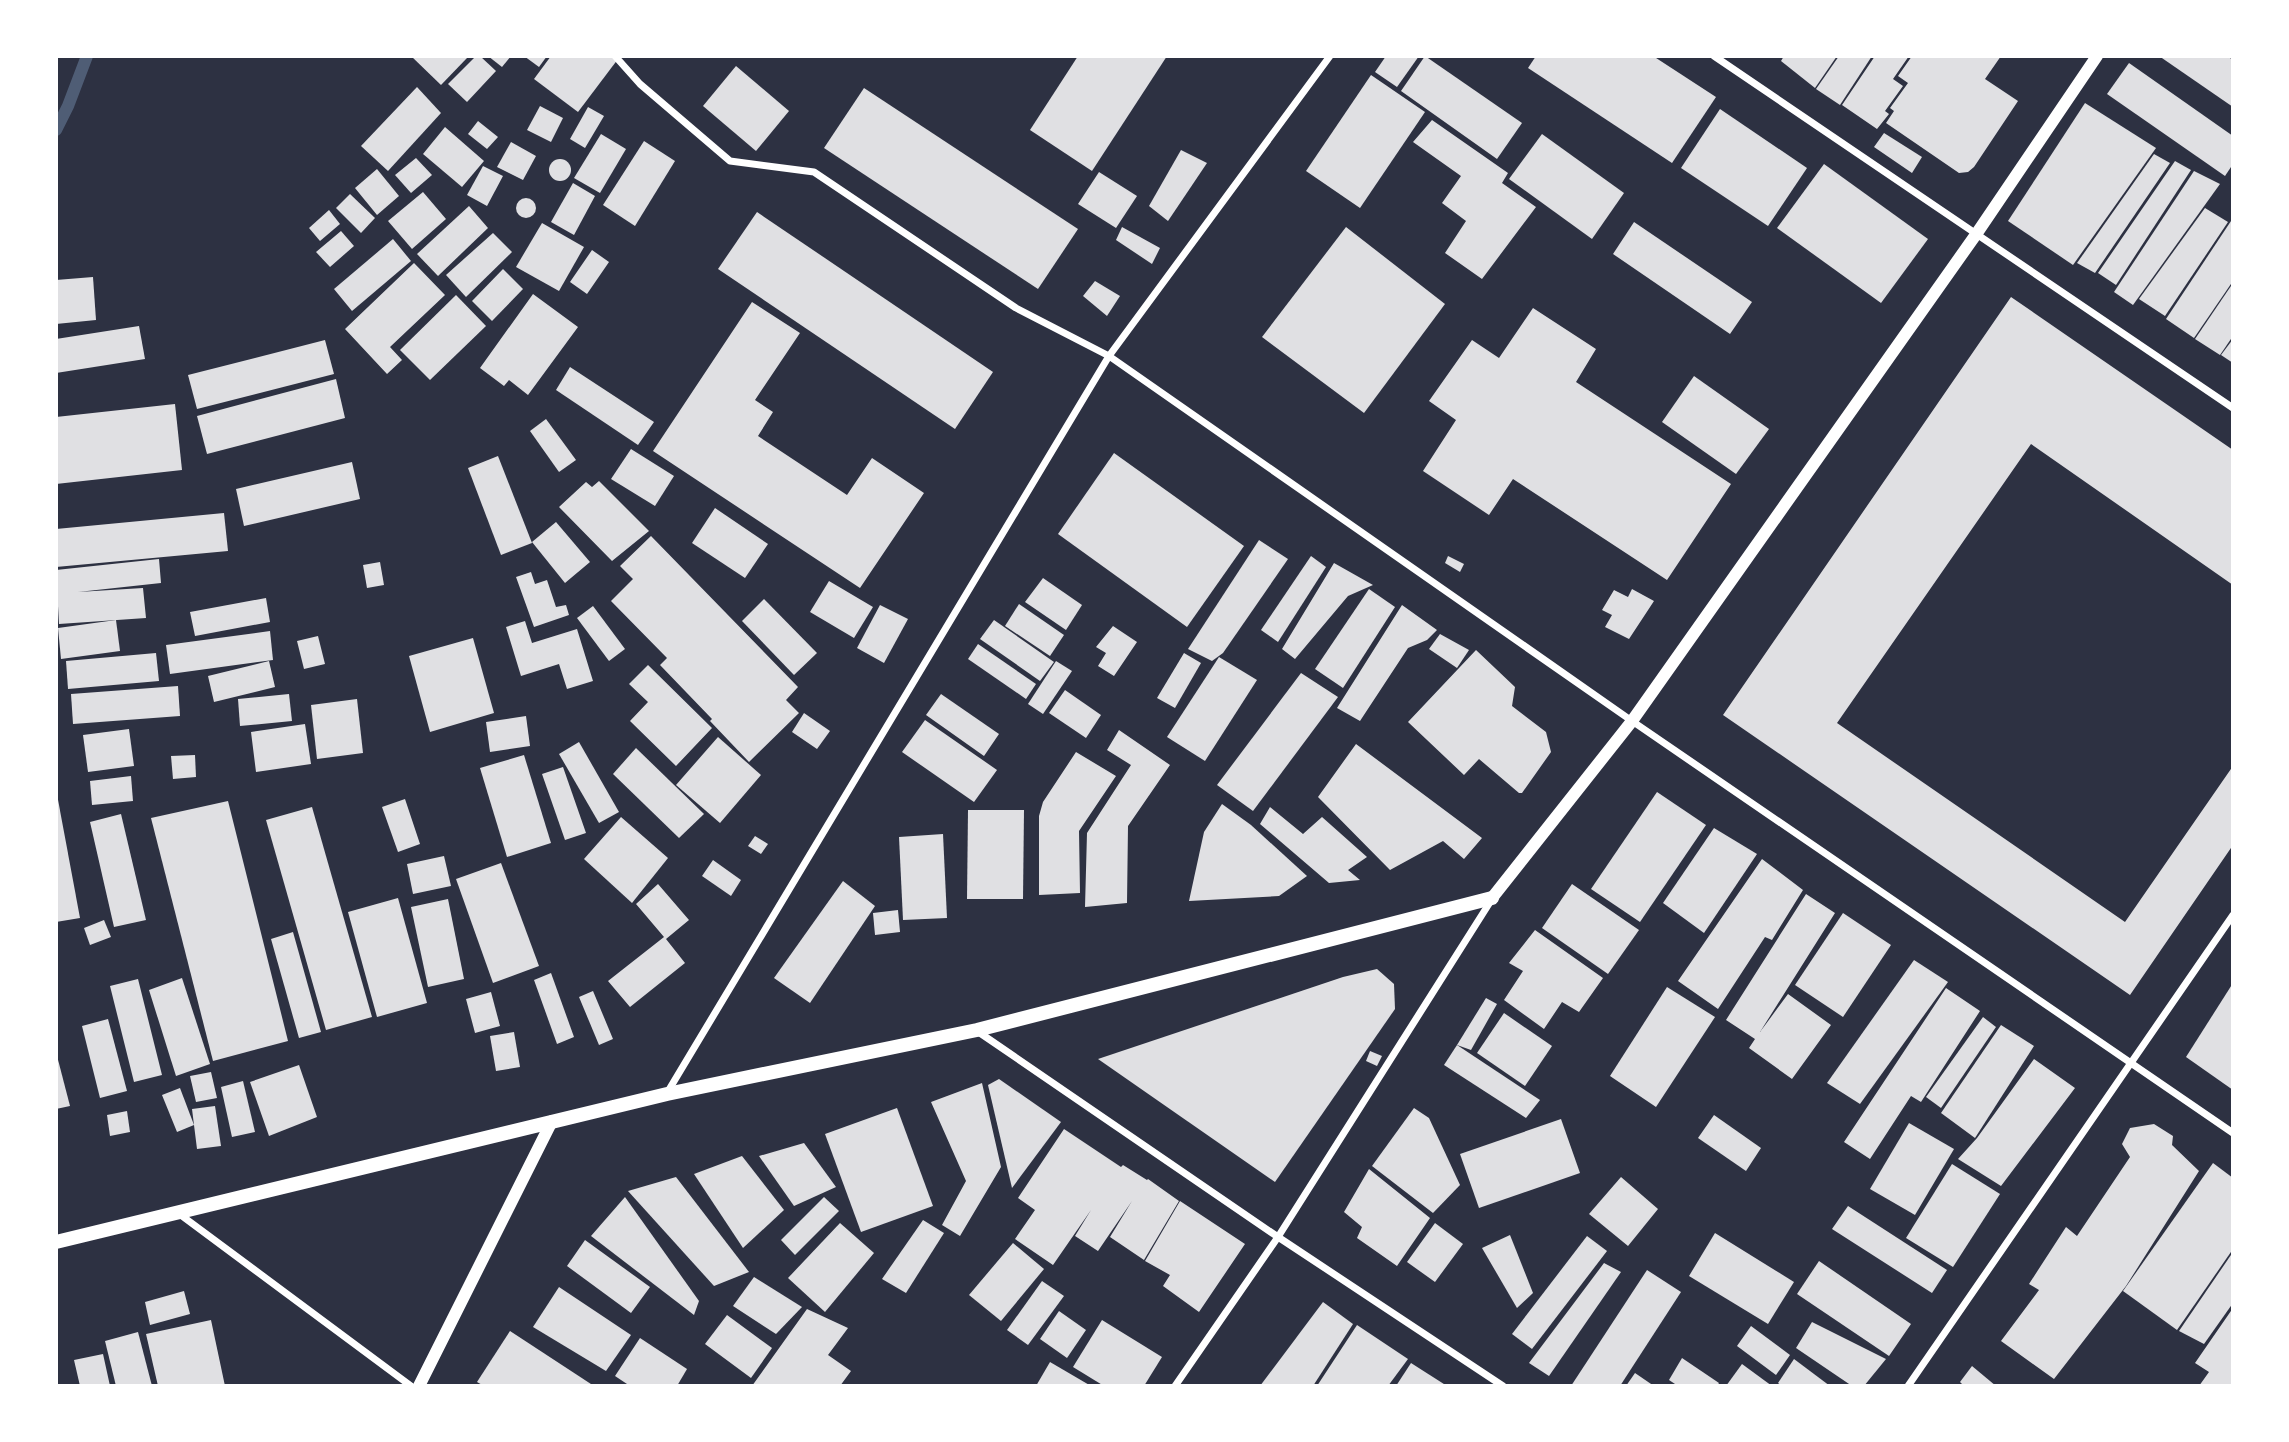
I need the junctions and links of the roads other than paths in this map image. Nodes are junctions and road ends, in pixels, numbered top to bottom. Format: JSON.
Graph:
{"nodes":[{"id":1,"x":615,"y":56,"type":"edge"},
{"id":2,"x":1330,"y":56,"type":"edge"},
{"id":3,"x":1714,"y":56,"type":"edge"},
{"id":4,"x":2097,"y":56,"type":"edge"},
{"id":5,"x":1977,"y":233,"type":"junction"},
{"id":6,"x":1110,"y":356,"type":"junction"},
{"id":7,"x":2233,"y":408,"type":"edge"},
{"id":8,"x":1632,"y":721,"type":"junction"},
{"id":9,"x":1492,"y":898,"type":"junction"},
{"id":10,"x":2233,"y":915,"type":"edge"},
{"id":11,"x":977,"y":1030,"type":"junction"},
{"id":12,"x":2130,"y":1063,"type":"junction"},
{"id":13,"x":667,"y":1094,"type":"junction"},
{"id":14,"x":552,"y":1121,"type":"junction"},
{"id":15,"x":2233,"y":1133,"type":"edge"},
{"id":16,"x":178,"y":1213,"type":"junction"},
{"id":17,"x":1278,"y":1237,"type":"junction"},
{"id":18,"x":56,"y":1242,"type":"edge"},
{"id":19,"x":411,"y":1386,"type":"edge"},
{"id":20,"x":419,"y":1386,"type":"edge"},
{"id":21,"x":1175,"y":1386,"type":"edge"},
{"id":22,"x":1503,"y":1386,"type":"edge"},
{"id":23,"x":1908,"y":1386,"type":"edge"}],
"edges":[{"from":1,"to":6,"type":"street"},
{"from":2,"to":6,"type":"street"},
{"from":3,"to":5,"type":"street"},
{"from":4,"to":5,"type":"street"},
{"from":5,"to":7,"type":"street"},
{"from":5,"to":8,"type":"street"},
{"from":6,"to":8,"type":"street"},
{"from":6,"to":13,"type":"street"},
{"from":8,"to":9,"type":"street"},
{"from":8,"to":12,"type":"street"},
{"from":9,"to":11,"type":"main road"},
{"from":9,"to":17,"type":"street"},
{"from":10,"to":12,"type":"street"},
{"from":11,"to":13,"type":"main road"},
{"from":11,"to":17,"type":"street"},
{"from":12,"to":15,"type":"street"},
{"from":12,"to":23,"type":"street"},
{"from":13,"to":14,"type":"main road"},
{"from":14,"to":16,"type":"main road"},
{"from":14,"to":20,"type":"street"},
{"from":16,"to":18,"type":"main road"},
{"from":16,"to":19,"type":"street"},
{"from":17,"to":21,"type":"street"},
{"from":17,"to":22,"type":"street"}]}
